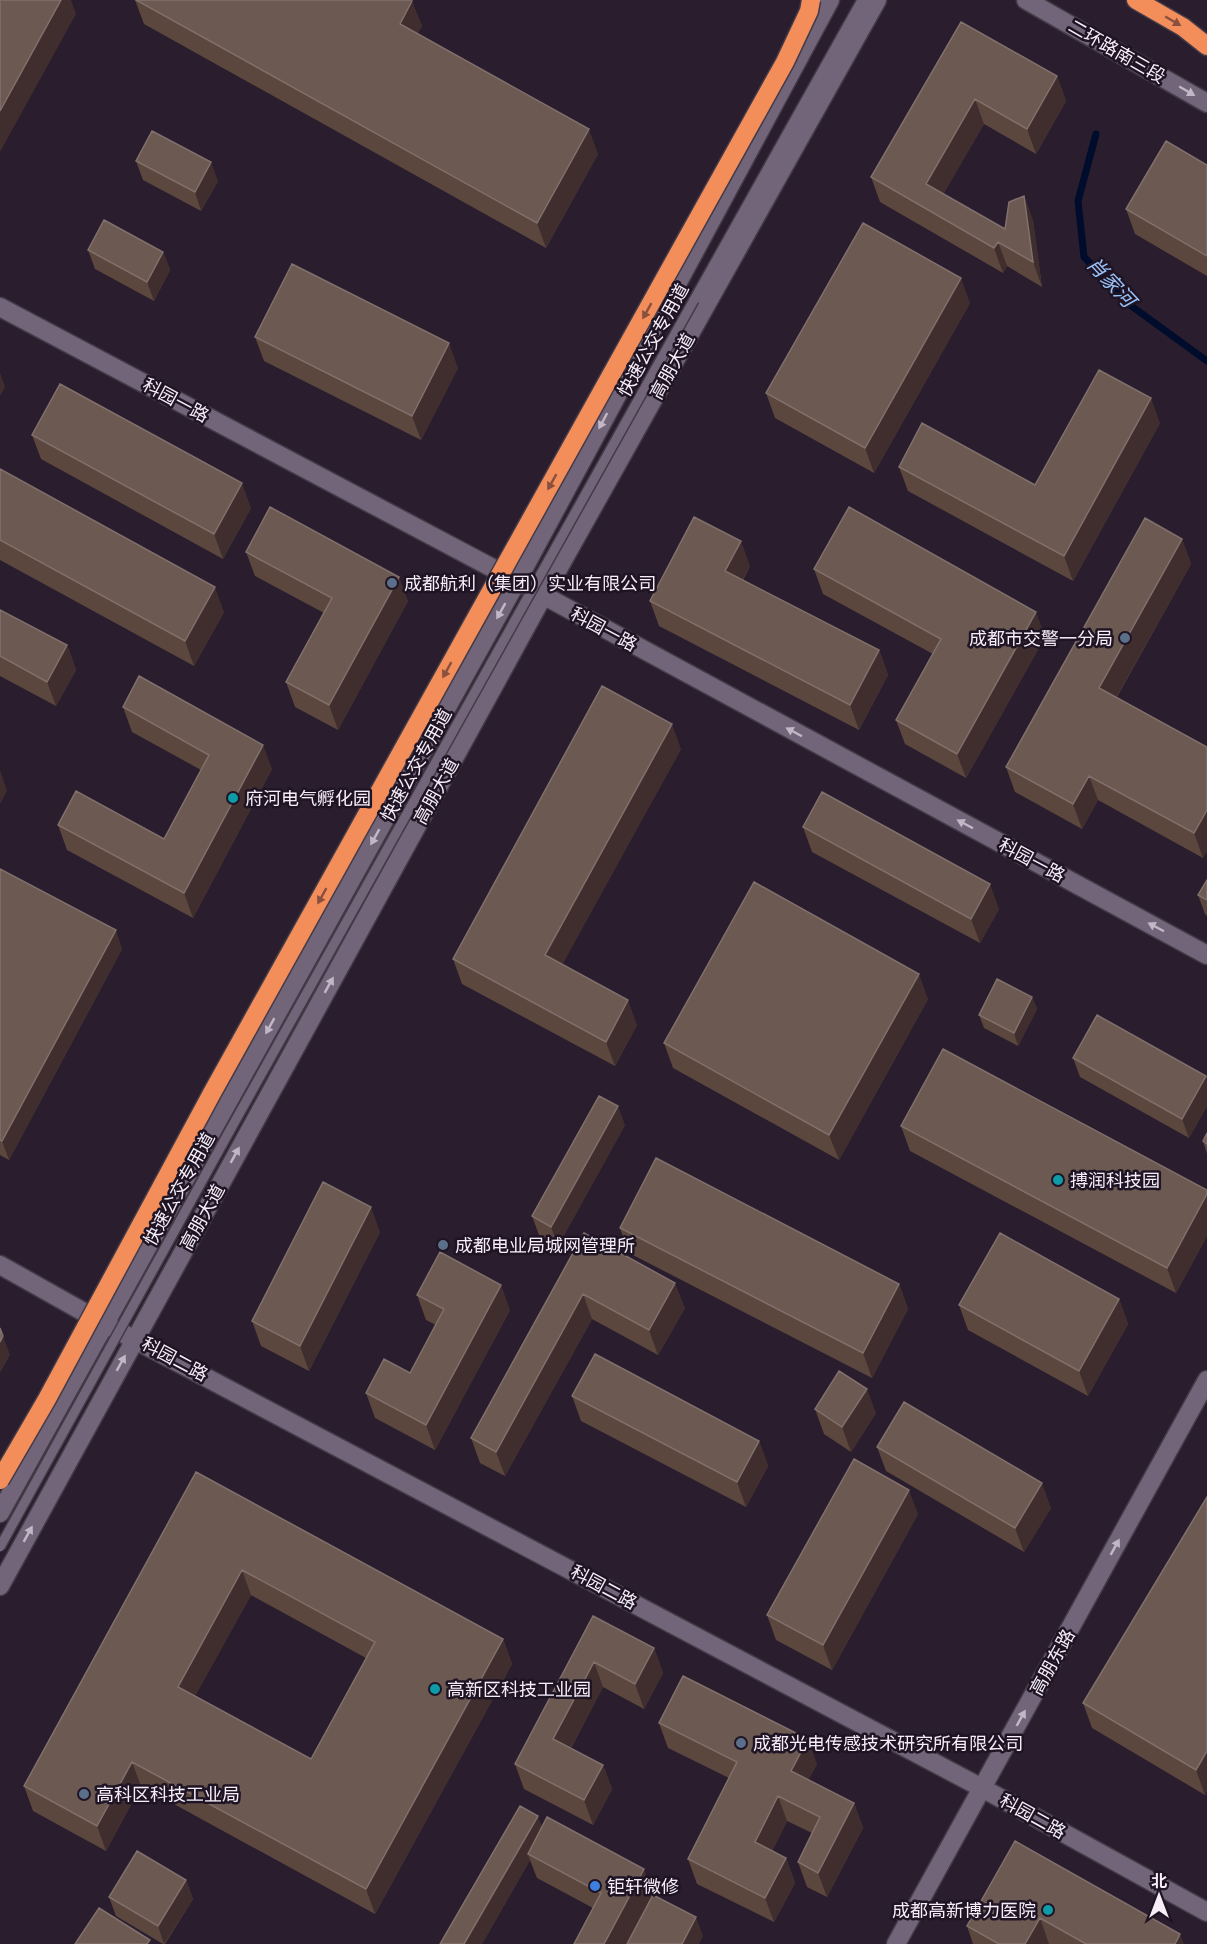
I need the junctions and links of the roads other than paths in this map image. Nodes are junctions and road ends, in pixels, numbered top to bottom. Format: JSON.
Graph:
{"nodes":[{"id":1,"x":811,"y":0,"type":"edge"},
{"id":2,"x":830,"y":0,"type":"edge"},
{"id":3,"x":862,"y":0,"type":"edge"},
{"id":4,"x":877,"y":0,"type":"edge"},
{"id":5,"x":1026,"y":0,"type":"edge"},
{"id":6,"x":1136,"y":0,"type":"edge"},
{"id":7,"x":1207,"y":46,"type":"edge"},
{"id":8,"x":1207,"y":103,"type":"edge"},
{"id":9,"x":0,"y":306,"type":"edge"},
{"id":10,"x":517,"y":581,"type":"junction"},
{"id":11,"x":543,"y":596,"type":"junction"},
{"id":12,"x":1207,"y":954,"type":"edge"},
{"id":13,"x":0,"y":1265,"type":"edge"},
{"id":14,"x":105,"y":1324,"type":"junction"},
{"id":15,"x":135,"y":1338,"type":"junction"},
{"id":16,"x":1207,"y":1380,"type":"edge"},
{"id":17,"x":0,"y":1480,"type":"edge"},
{"id":18,"x":0,"y":1513,"type":"edge"},
{"id":19,"x":0,"y":1547,"type":"edge"},
{"id":20,"x":0,"y":1586,"type":"edge"},
{"id":21,"x":982,"y":1788,"type":"junction"},
{"id":22,"x":1207,"y":1912,"type":"edge"},
{"id":23,"x":896,"y":1944,"type":"edge"}],
"edges":[{"from":1,"to":17,"type":"highway","one_way":true,"bridge":true},
{"from":2,"to":10,"type":"main road","name":"高朋大道","one_way":true},
{"from":3,"to":19,"type":"lane","name":"快速公交专用道","bridge":true},
{"from":4,"to":11,"type":"main road","name":"高朋大道"},
{"from":5,"to":8,"type":"main road","name":"二环路南三段","one_way":true},
{"from":6,"to":7,"type":"highway","one_way":true},
{"from":9,"to":10,"type":"main road","name":"科园一路"},
{"from":10,"to":11,"type":"main road","name":"科园一路"},
{"from":10,"to":14,"type":"main road","name":"高朋大道","one_way":true},
{"from":12,"to":11,"type":"main road","name":"科园一路","one_way":true},
{"from":15,"to":11,"type":"main road","name":"高朋大道","one_way":true},
{"from":13,"to":14,"type":"main road","name":"科园二路"},
{"from":14,"to":15,"type":"main road","name":"科园二路"},
{"from":14,"to":18,"type":"main road","name":"高朋大道"},
{"from":20,"to":15,"type":"main road","name":"高朋大道","one_way":true},
{"from":15,"to":21,"type":"main road","name":"科园二路"},
{"from":21,"to":16,"type":"main road","name":"高朋东路","one_way":true},
{"from":21,"to":22,"type":"main road","name":"科园二路"},
{"from":21,"to":23,"type":"main road","name":"高朋东路"}]}
